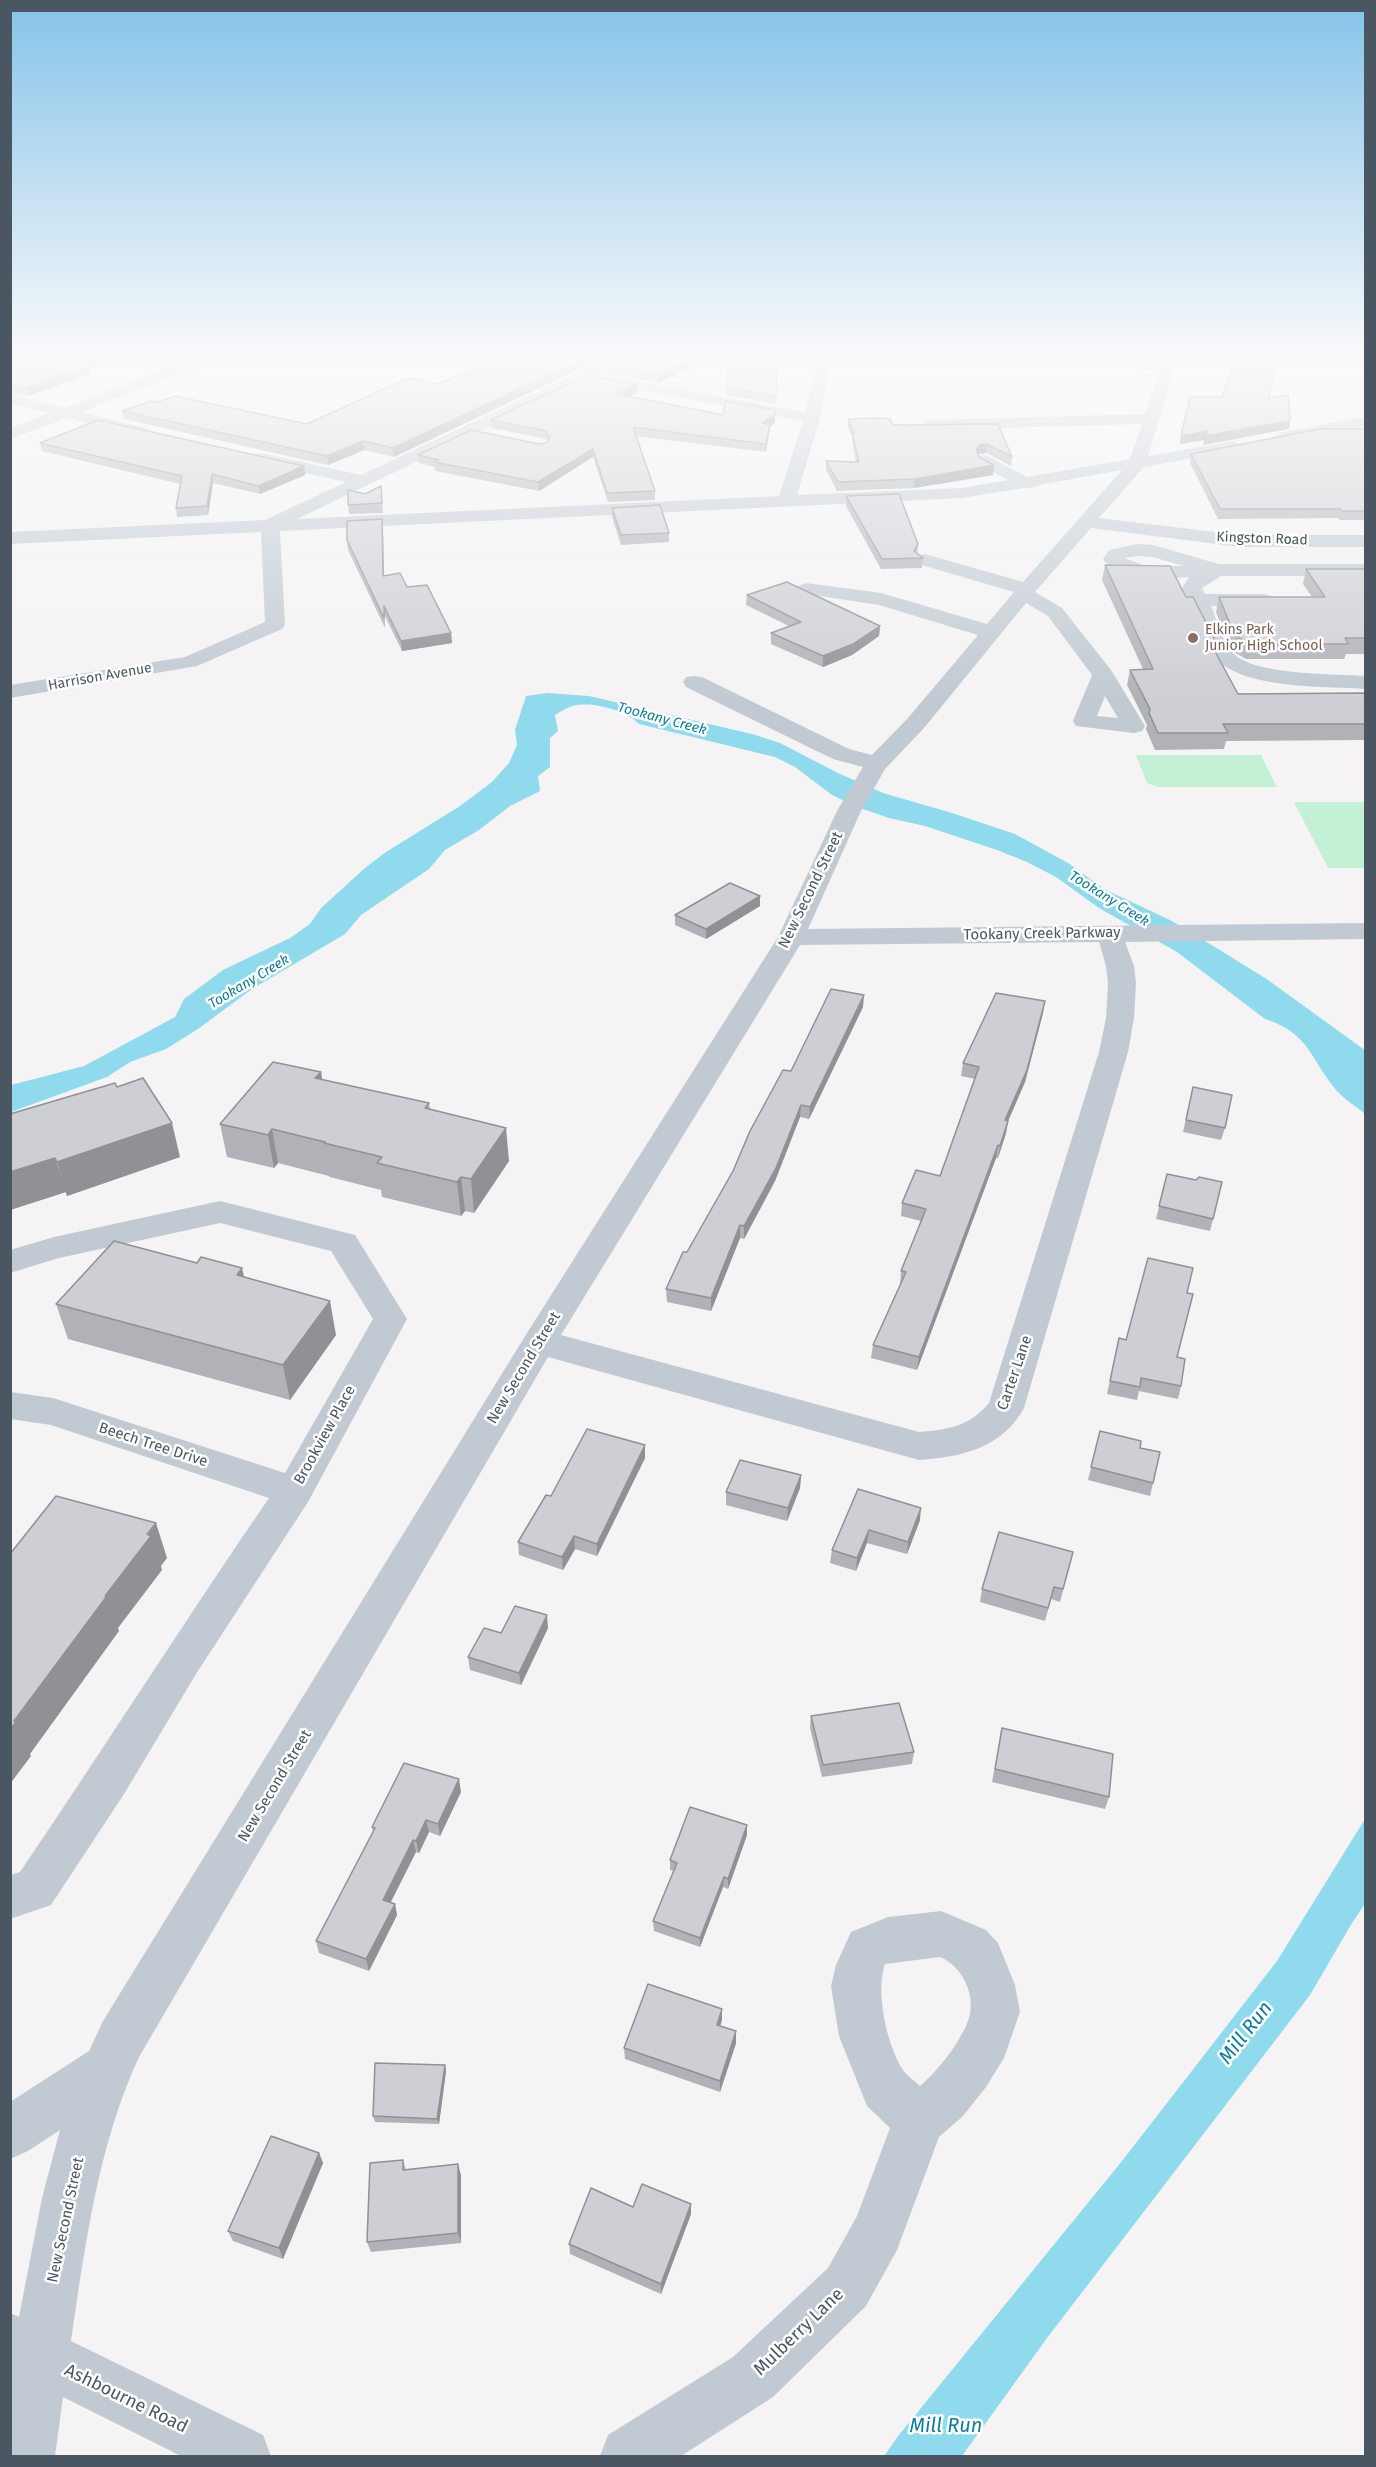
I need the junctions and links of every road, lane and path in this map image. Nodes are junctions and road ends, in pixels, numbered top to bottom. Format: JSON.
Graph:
{"nodes":[{"id":1,"x":317,"y":470,"type":"edge"},
{"id":2,"x":383,"y":470,"type":"edge"},
{"id":3,"x":796,"y":470,"type":"edge"},
{"id":4,"x":1003,"y":470,"type":"edge"},
{"id":5,"x":1101,"y":470,"type":"edge"},
{"id":6,"x":1128,"y":470,"type":"edge"},
{"id":7,"x":362,"y":480,"type":"junction"},
{"id":8,"x":1026,"y":483,"type":"junction"},
{"id":9,"x":1093,"y":493,"type":"junction"},
{"id":10,"x":786,"y":503,"type":"junction"},
{"id":11,"x":1087,"y":522,"type":"junction"},
{"id":12,"x":270,"y":525,"type":"junction"},
{"id":13,"x":10,"y":538,"type":"edge"},
{"id":14,"x":1365,"y":541,"type":"edge"},
{"id":15,"x":925,"y":561,"type":"dead end"},
{"id":16,"x":1365,"y":570,"type":"edge"},
{"id":17,"x":807,"y":589,"type":"edge"},
{"id":18,"x":1025,"y":591,"type":"junction"},
{"id":19,"x":1198,"y":600,"type":"junction"},
{"id":20,"x":1287,"y":600,"type":"edge"},
{"id":21,"x":991,"y":632,"type":"junction"},
{"id":22,"x":1103,"y":675,"type":"dead end"},
{"id":23,"x":694,"y":682,"type":"dead end"},
{"id":24,"x":1365,"y":683,"type":"edge"},
{"id":25,"x":10,"y":692,"type":"edge"},
{"id":26,"x":876,"y":765,"type":"junction"},
{"id":27,"x":1365,"y":931,"type":"edge"},
{"id":28,"x":1118,"y":933,"type":"junction"},
{"id":29,"x":791,"y":937,"type":"junction"},
{"id":30,"x":10,"y":1262,"type":"edge"},
{"id":31,"x":539,"y":1342,"type":"junction"},
{"id":32,"x":10,"y":1405,"type":"edge"},
{"id":33,"x":294,"y":1491,"type":"junction"},
{"id":34,"x":10,"y":1897,"type":"edge"},
{"id":35,"x":105,"y":2070,"type":"junction"},
{"id":36,"x":919,"y":2120,"type":"dead end"},
{"id":37,"x":10,"y":2133,"type":"edge"},
{"id":38,"x":25,"y":2348,"type":"edge"},
{"id":39,"x":26,"y":2457,"type":"edge"},
{"id":40,"x":242,"y":2457,"type":"edge"},
{"id":41,"x":629,"y":2457,"type":"edge"}],
"edges":[{"from":1,"to":7,"type":"street"},
{"from":2,"to":7,"type":"street"},
{"from":3,"to":10,"type":"street"},
{"from":4,"to":8,"type":"street"},
{"from":5,"to":8,"type":"street"},
{"from":6,"to":9,"type":"street","name":"New Second Street"},
{"from":7,"to":12,"type":"street"},
{"from":8,"to":9,"type":"street"},
{"from":8,"to":10,"type":"street"},
{"from":9,"to":11,"type":"street","name":"New Second Street"},
{"from":10,"to":12,"type":"street"},
{"from":11,"to":14,"type":"street","name":"Kingston Road"},
{"from":11,"to":18,"type":"street","name":"New Second Street"},
{"from":12,"to":13,"type":"street"},
{"from":12,"to":25,"type":"street","name":"Harrison Avenue"},
{"from":15,"to":18,"type":"street"},
{"from":16,"to":19,"type":"street"},
{"from":17,"to":21,"type":"street"},
{"from":18,"to":21,"type":"street","name":"New Second Street"},
{"from":18,"to":22,"type":"street"},
{"from":19,"to":20,"type":"street"},
{"from":19,"to":24,"type":"street"},
{"from":21,"to":26,"type":"street","name":"New Second Street"},
{"from":23,"to":26,"type":"street"},
{"from":26,"to":29,"type":"street","name":"New Second Street"},
{"from":27,"to":28,"type":"street","name":"Tookany Creek Parkway"},
{"from":28,"to":29,"type":"street","name":"Tookany Creek Parkway"},
{"from":28,"to":31,"type":"street","name":"Carter Lane"},
{"from":29,"to":31,"type":"street","name":"New Second Street"},
{"from":30,"to":33,"type":"street","name":"Brookview Place"},
{"from":31,"to":35,"type":"street","name":"New Second Street"},
{"from":32,"to":33,"type":"street","name":"Beech Tree Drive"},
{"from":33,"to":34,"type":"street","name":"Brookview Place"},
{"from":35,"to":37,"type":"street"},
{"from":35,"to":38,"type":"street","name":"New Second Street"},
{"from":36,"to":41,"type":"street","name":"Mulberry Lane"},
{"from":38,"to":39,"type":"street","name":"New Second Street"},
{"from":38,"to":40,"type":"street","name":"Ashbourne Road"}]}
